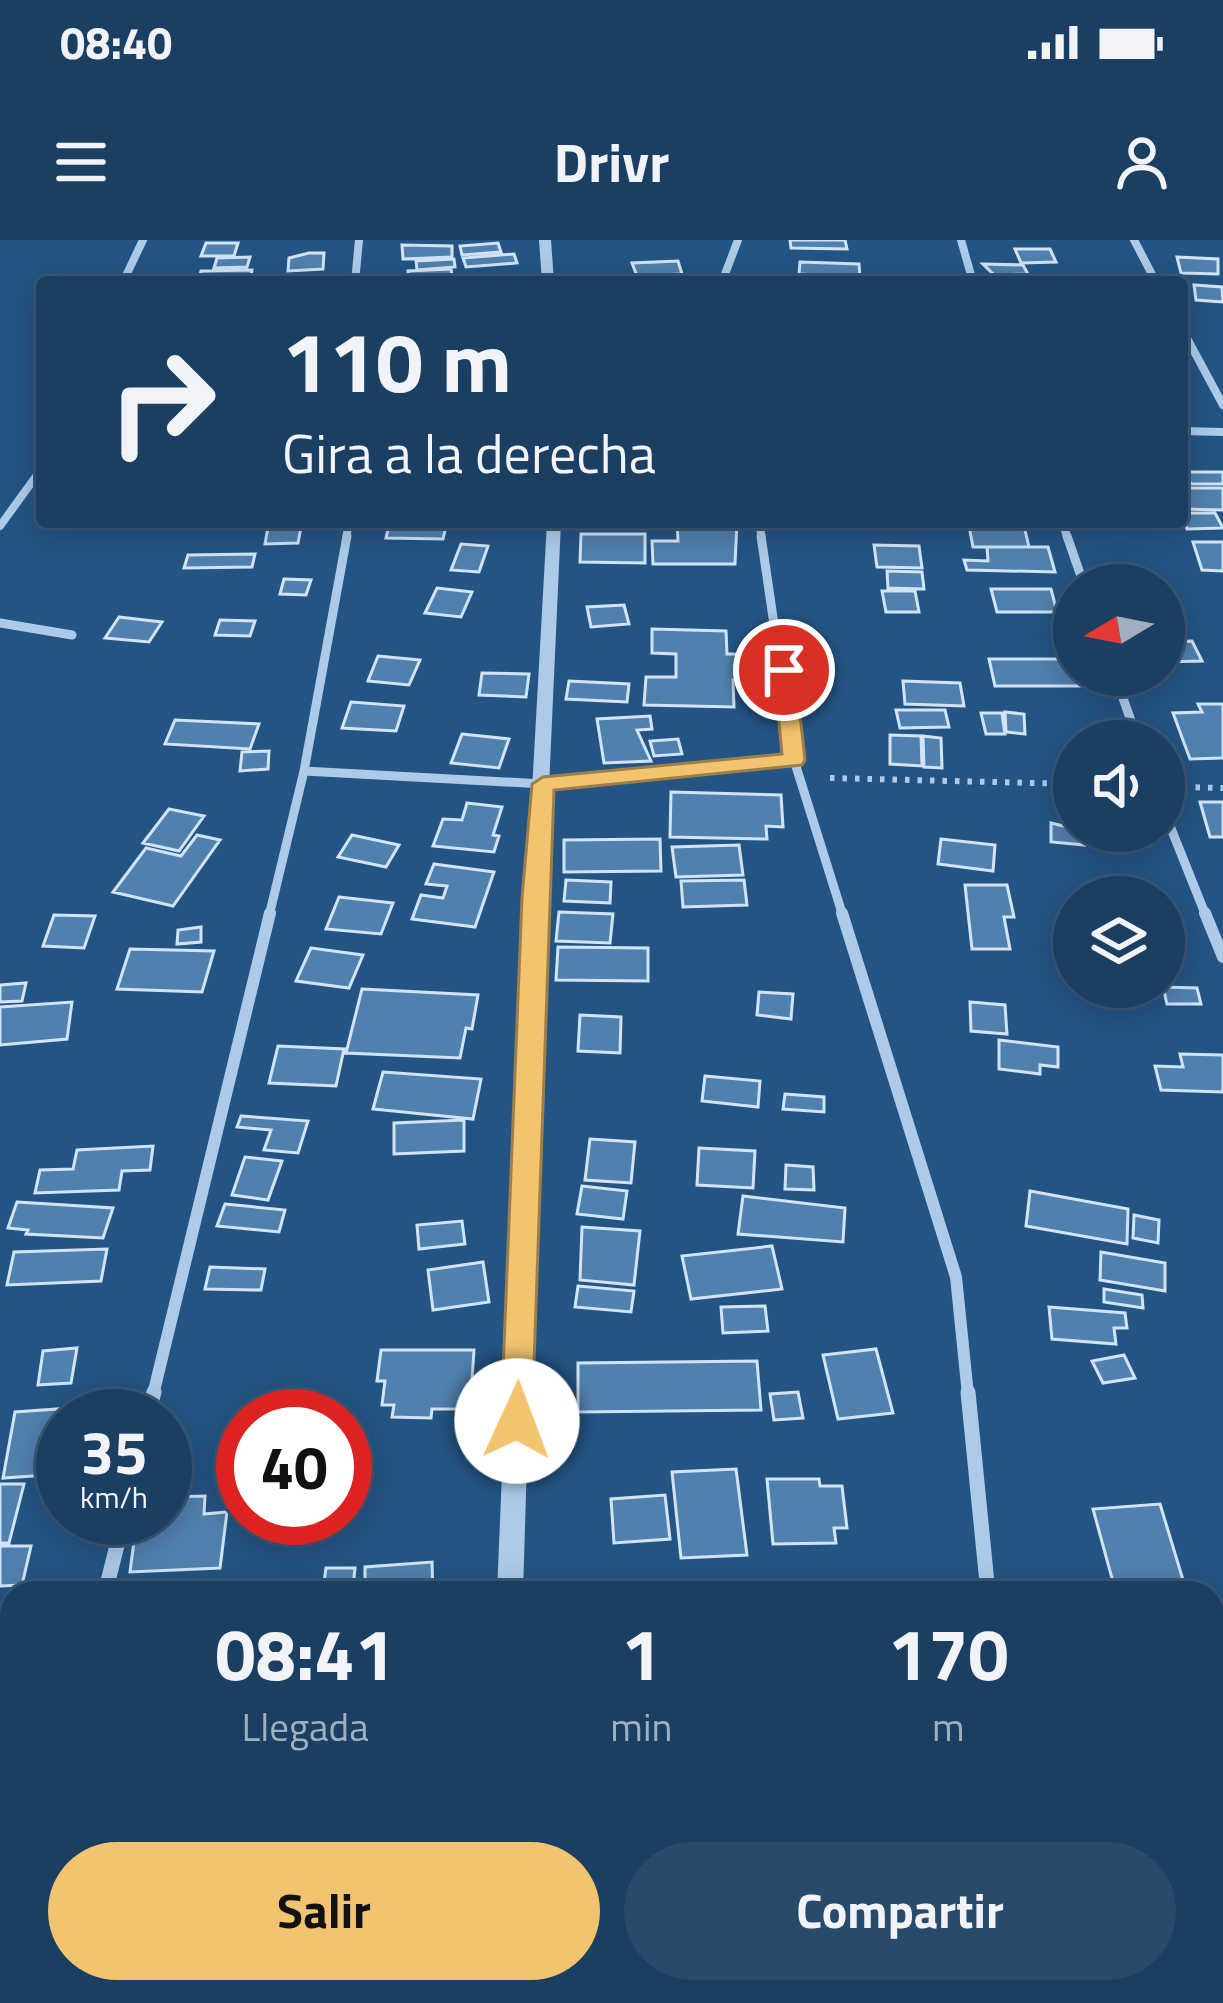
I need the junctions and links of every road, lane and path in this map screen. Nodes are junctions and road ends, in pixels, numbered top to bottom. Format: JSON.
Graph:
{"nodes":[{"id":1,"x":142,"y":240,"type":"edge"},
{"id":2,"x":359,"y":240,"type":"edge"},
{"id":3,"x":545,"y":240,"type":"edge"},
{"id":4,"x":738,"y":240,"type":"edge"},
{"id":5,"x":961,"y":240,"type":"edge"},
{"id":6,"x":1134,"y":240,"type":"edge"},
{"id":7,"x":126,"y":276,"type":"edge"},
{"id":8,"x":356,"y":276,"type":"edge"},
{"id":9,"x":548,"y":276,"type":"edge"},
{"id":10,"x":724,"y":276,"type":"edge"},
{"id":11,"x":972,"y":276,"type":"edge"},
{"id":12,"x":1153,"y":276,"type":"edge"},
{"id":13,"x":1188,"y":340,"type":"edge"},
{"id":14,"x":1223,"y":405,"type":"edge"},
{"id":15,"x":1188,"y":431,"type":"edge"},
{"id":16,"x":1223,"y":432,"type":"edge"},
{"id":17,"x":36,"y":476,"type":"edge"},
{"id":18,"x":0,"y":526,"type":"edge"},
{"id":19,"x":348,"y":528,"type":"edge"},
{"id":20,"x":554,"y":528,"type":"edge"},
{"id":21,"x":760,"y":528,"type":"edge"},
{"id":22,"x":1064,"y":528,"type":"edge"},
{"id":23,"x":1077,"y":564,"type":"edge"},
{"id":24,"x":0,"y":623,"type":"edge"},
{"id":25,"x":72,"y":635,"type":"dead end"},
{"id":26,"x":794,"y":760,"type":"junction"},
{"id":27,"x":304,"y":771,"type":"junction"},
{"id":28,"x":799,"y":777,"type":"junction"},
{"id":29,"x":1053,"y":783,"type":"edge"},
{"id":30,"x":543,"y":784,"type":"junction"},
{"id":31,"x":1185,"y":787,"type":"edge"},
{"id":32,"x":1223,"y":788,"type":"edge"},
{"id":33,"x":1181,"y":852,"type":"edge"},
{"id":34,"x":1223,"y":957,"type":"edge"},
{"id":35,"x":155,"y":1389,"type":"edge"},
{"id":36,"x":117,"y":1545,"type":"edge"},
{"id":37,"x":108,"y":1581,"type":"edge"},
{"id":38,"x":510,"y":1581,"type":"edge"},
{"id":39,"x":987,"y":1581,"type":"edge"}],
"edges":[{"from":1,"to":7,"type":"street"},
{"from":2,"to":8,"type":"street"},
{"from":3,"to":9,"type":"street"},
{"from":4,"to":10,"type":"street"},
{"from":5,"to":11,"type":"street"},
{"from":6,"to":12,"type":"street"},
{"from":13,"to":14,"type":"street"},
{"from":15,"to":16,"type":"street"},
{"from":17,"to":18,"type":"street"},
{"from":19,"to":27,"type":"street"},
{"from":20,"to":30,"type":"street"},
{"from":21,"to":26,"type":"street"},
{"from":22,"to":23,"type":"street"},
{"from":24,"to":25,"type":"street"},
{"from":26,"to":28,"type":"street"},
{"from":26,"to":30,"type":"street"},
{"from":27,"to":30,"type":"street"},
{"from":27,"to":35,"type":"street"},
{"from":28,"to":29,"type":"path"},
{"from":28,"to":39,"type":"street"},
{"from":30,"to":38,"type":"street"},
{"from":31,"to":32,"type":"path"},
{"from":33,"to":34,"type":"street"},
{"from":36,"to":37,"type":"street"}]}
